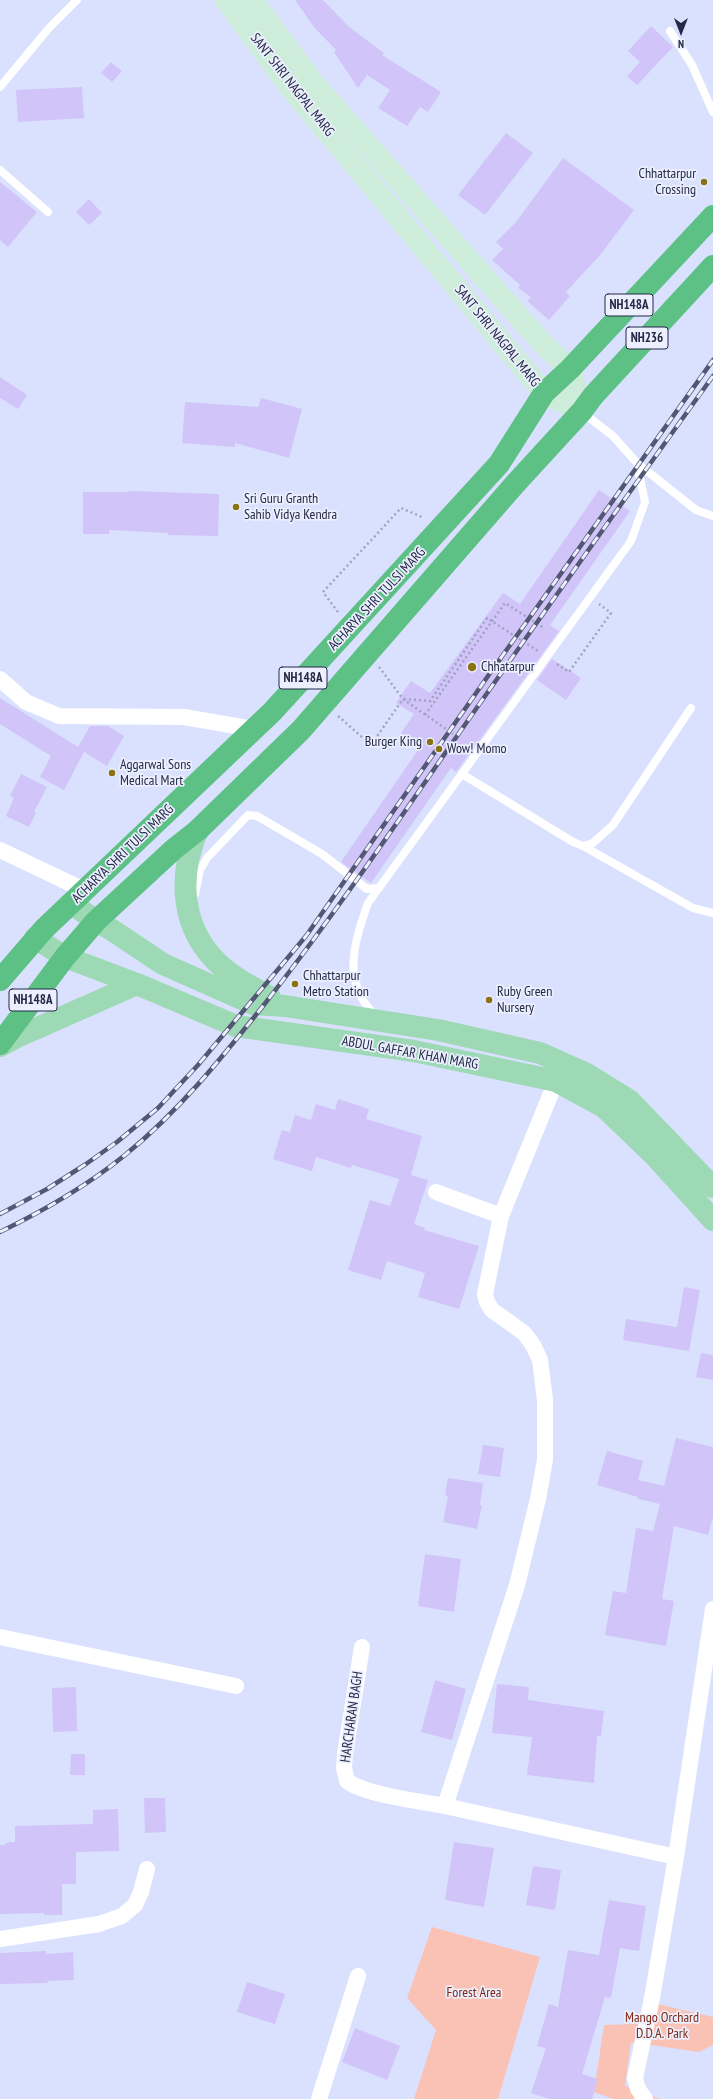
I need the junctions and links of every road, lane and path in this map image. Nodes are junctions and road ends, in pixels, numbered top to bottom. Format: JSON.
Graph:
{"nodes":[{"id":1,"x":77,"y":0,"type":"edge"},
{"id":2,"x":226,"y":0,"type":"edge"},
{"id":3,"x":252,"y":0,"type":"edge"},
{"id":4,"x":670,"y":31,"type":"dead end"},
{"id":5,"x":0,"y":86,"type":"edge"},
{"id":6,"x":713,"y":112,"type":"edge"},
{"id":7,"x":0,"y":170,"type":"edge"},
{"id":8,"x":48,"y":212,"type":"dead end"},
{"id":9,"x":713,"y":216,"type":"edge"},
{"id":10,"x":713,"y":266,"type":"edge"},
{"id":11,"x":570,"y":369,"type":"junction"},
{"id":12,"x":544,"y":393,"type":"junction"},
{"id":13,"x":582,"y":411,"type":"junction"},
{"id":14,"x":637,"y":463,"type":"junction"},
{"id":15,"x":713,"y":516,"type":"edge"},
{"id":16,"x":443,"y":527,"type":"junction"},
{"id":17,"x":323,"y":592,"type":"dead end"},
{"id":18,"x":611,"y":613,"type":"dead end"},
{"id":19,"x":544,"y":628,"type":"dead end"},
{"id":20,"x":546,"y":657,"type":"junction"},
{"id":21,"x":0,"y":679,"type":"edge"},
{"id":22,"x":404,"y":699,"type":"junction"},
{"id":23,"x":324,"y":703,"type":"junction"},
{"id":24,"x":691,"y":708,"type":"dead end"},
{"id":25,"x":426,"y":715,"type":"junction"},
{"id":26,"x":253,"y":729,"type":"junction"},
{"id":27,"x":453,"y":734,"type":"dead end"},
{"id":28,"x":462,"y":774,"type":"junction"},
{"id":29,"x":198,"y":830,"type":"junction"},
{"id":30,"x":583,"y":846,"type":"junction"},
{"id":31,"x":0,"y":850,"type":"edge"},
{"id":32,"x":379,"y":888,"type":"junction"},
{"id":33,"x":78,"y":897,"type":"junction"},
{"id":34,"x":713,"y":914,"type":"edge"},
{"id":35,"x":96,"y":921,"type":"junction"},
{"id":36,"x":193,"y":925,"type":"junction"},
{"id":37,"x":35,"y":938,"type":"junction"},
{"id":38,"x":65,"y":957,"type":"junction"},
{"id":39,"x":0,"y":980,"type":"edge"},
{"id":40,"x":137,"y":984,"type":"junction"},
{"id":41,"x":285,"y":1006,"type":"junction"},
{"id":42,"x":381,"y":1021,"type":"junction"},
{"id":43,"x":0,"y":1045,"type":"edge"},
{"id":44,"x":556,"y":1081,"type":"junction"},
{"id":45,"x":713,"y":1187,"type":"edge"},
{"id":46,"x":436,"y":1192,"type":"dead end"},
{"id":47,"x":501,"y":1216,"type":"junction"},
{"id":48,"x":713,"y":1220,"type":"edge"},
{"id":49,"x":713,"y":1609,"type":"edge"},
{"id":50,"x":0,"y":1637,"type":"edge"},
{"id":51,"x":362,"y":1647,"type":"dead end"},
{"id":52,"x":236,"y":1686,"type":"dead end"},
{"id":53,"x":445,"y":1806,"type":"junction"},
{"id":54,"x":676,"y":1857,"type":"junction"},
{"id":55,"x":147,"y":1868,"type":"dead end"},
{"id":56,"x":0,"y":1939,"type":"edge"},
{"id":57,"x":358,"y":1976,"type":"dead end"},
{"id":58,"x":319,"y":2099,"type":"edge"},
{"id":59,"x":645,"y":2099,"type":"edge"}],
"edges":[{"from":1,"to":5,"type":"lane"},
{"from":2,"to":12,"type":"main road","name":"SANT SHRI NAGPAL MARG"},
{"from":3,"to":11,"type":"main road","name":"SANT SHRI NAGPAL MARG"},
{"from":4,"to":6,"type":"lane"},
{"from":7,"to":8,"type":"lane"},
{"from":9,"to":11,"type":"highway","number":"NH148A"},
{"from":10,"to":13,"type":"highway","number":"NH236"},
{"from":11,"to":12,"type":"highway","number":"NH148A"},
{"from":11,"to":13,"type":"main road"},
{"from":12,"to":13,"type":"main road","name":"SANT SHRI NAGPAL MARG"},
{"from":12,"to":16,"type":"highway","name":"ACHARYA SHRI TULSI MARG","number":"NH148A"},
{"from":13,"to":14,"type":"lane"},
{"from":13,"to":23,"type":"highway","name":"ACHARYA SHRI TULSI MARG","number":"NH148A"},
{"from":14,"to":15,"type":"lane"},
{"from":14,"to":20,"type":"lane"},
{"from":16,"to":17,"type":"path"},
{"from":16,"to":26,"type":"highway","name":"ACHARYA SHRI TULSI MARG","number":"NH148A"},
{"from":18,"to":20,"type":"path"},
{"from":19,"to":25,"type":"path"},
{"from":20,"to":22,"type":"path"},
{"from":20,"to":28,"type":"lane"},
{"from":21,"to":26,"type":"street"},
{"from":22,"to":23,"type":"path"},
{"from":22,"to":25,"type":"path"},
{"from":23,"to":29,"type":"highway","name":"ACHARYA SHRI TULSI MARG","number":"NH148A"},
{"from":24,"to":30,"type":"lane"},
{"from":25,"to":27,"type":"path"},
{"from":26,"to":33,"type":"highway","name":"ACHARYA SHRI TULSI MARG","number":"NH148A"},
{"from":28,"to":30,"type":"lane"},
{"from":28,"to":32,"type":"lane"},
{"from":29,"to":35,"type":"highway","name":"ACHARYA SHRI TULSI MARG","number":"NH148A"},
{"from":29,"to":36,"type":"main road"},
{"from":30,"to":34,"type":"lane"},
{"from":31,"to":33,"type":"street"},
{"from":32,"to":36,"type":"lane"},
{"from":32,"to":42,"type":"lane"},
{"from":33,"to":35,"type":"main road","name":"ABDUL GAFFAR KHAN MARG"},
{"from":33,"to":37,"type":"highway","name":"ACHARYA SHRI TULSI MARG","number":"NH148A"},
{"from":35,"to":38,"type":"highway","number":"NH148A"},
{"from":35,"to":41,"type":"main road","name":"ABDUL GAFFAR KHAN MARG"},
{"from":36,"to":41,"type":"main road"},
{"from":37,"to":38,"type":"main road","name":"ABDUL GAFFAR KHAN MARG"},
{"from":37,"to":39,"type":"highway","number":"NH148A"},
{"from":38,"to":40,"type":"main road","name":"ABDUL GAFFAR KHAN MARG"},
{"from":38,"to":43,"type":"highway","number":"NH148A"},
{"from":40,"to":43,"type":"main road"},
{"from":40,"to":44,"type":"main road","name":"ABDUL GAFFAR KHAN MARG"},
{"from":41,"to":42,"type":"main road","name":"ABDUL GAFFAR KHAN MARG"},
{"from":42,"to":45,"type":"main road","name":"ABDUL GAFFAR KHAN MARG"},
{"from":44,"to":47,"type":"street"},
{"from":44,"to":48,"type":"main road","name":"ABDUL GAFFAR KHAN MARG"},
{"from":46,"to":47,"type":"street"},
{"from":47,"to":53,"type":"street"},
{"from":49,"to":54,"type":"street"},
{"from":50,"to":52,"type":"street"},
{"from":51,"to":53,"type":"street","name":"HARCHARAN BAGH"},
{"from":53,"to":54,"type":"street"},
{"from":54,"to":59,"type":"street"},
{"from":55,"to":56,"type":"street"},
{"from":57,"to":58,"type":"street"}]}
